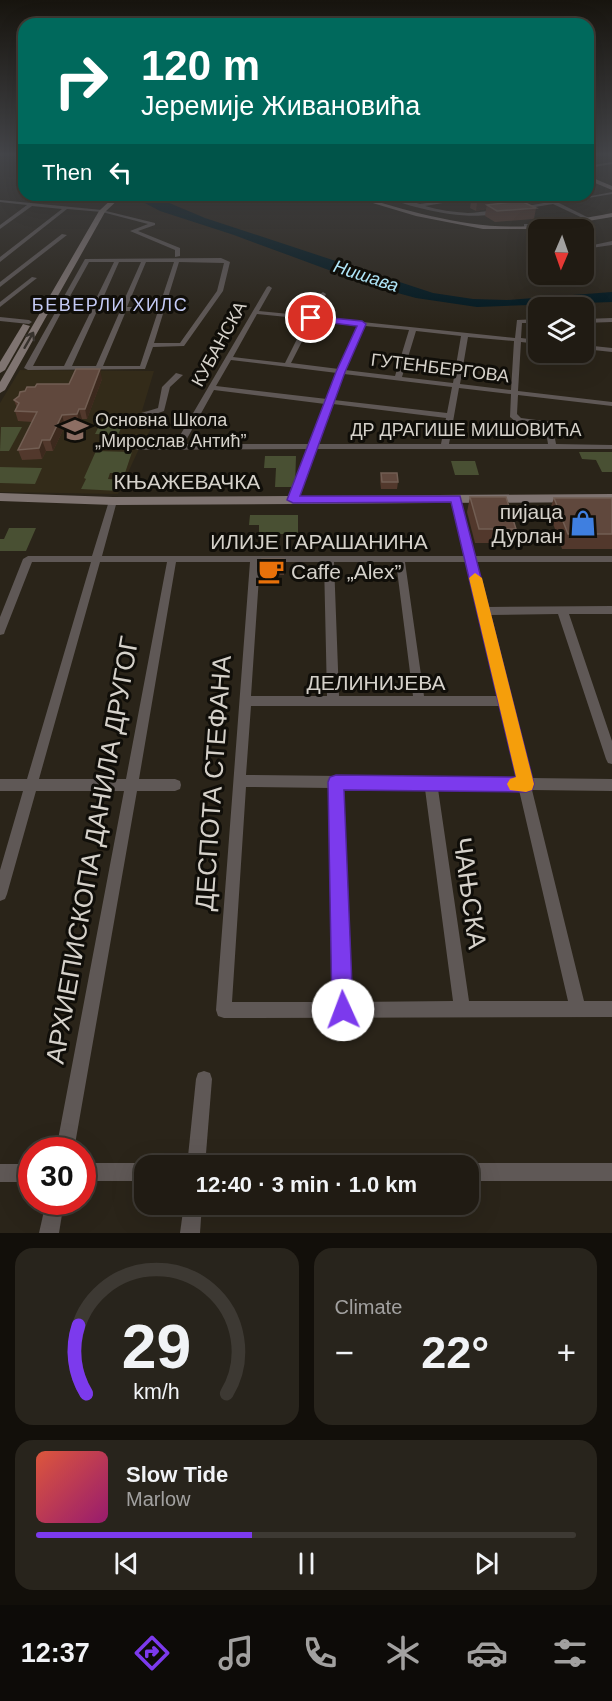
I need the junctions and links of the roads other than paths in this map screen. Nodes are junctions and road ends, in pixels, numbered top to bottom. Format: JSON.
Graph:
{"nodes":[{"id":1,"x":19,"y":213,"type":"edge"},
{"id":2,"x":60,"y":213,"type":"edge"},
{"id":3,"x":97,"y":213,"type":"edge"},
{"id":4,"x":98,"y":213,"type":"edge"},
{"id":5,"x":109,"y":213,"type":"edge"},
{"id":6,"x":411,"y":213,"type":"edge"},
{"id":7,"x":420,"y":213,"type":"edge"},
{"id":8,"x":450,"y":213,"type":"edge"},
{"id":9,"x":488,"y":213,"type":"edge"},
{"id":10,"x":576,"y":213,"type":"edge"},
{"id":11,"x":612,"y":214,"type":"edge"},
{"id":12,"x":587,"y":218,"type":"junction"},
{"id":13,"x":582,"y":219,"type":"edge"},
{"id":14,"x":583,"y":219,"type":"edge"},
{"id":15,"x":0,"y":227,"type":"edge"},
{"id":16,"x":528,"y":230,"type":"edge"},
{"id":17,"x":528,"y":230,"type":"edge"},
{"id":18,"x":64,"y":235,"type":"dead end"},
{"id":19,"x":612,"y":243,"type":"edge"},
{"id":20,"x":594,"y":246,"type":"edge"},
{"id":21,"x":177,"y":258,"type":"junction"},
{"id":22,"x":0,"y":260,"type":"edge"},
{"id":23,"x":117,"y":261,"type":"junction"},
{"id":24,"x":144,"y":261,"type":"junction"},
{"id":25,"x":34,"y":279,"type":"dead end"},
{"id":26,"x":0,"y":285,"type":"edge"},
{"id":27,"x":268,"y":288,"type":"dead end"},
{"id":28,"x":323,"y":294,"type":"dead end"},
{"id":29,"x":0,"y":305,"type":"edge"},
{"id":30,"x":46,"y":309,"type":"junction"},
{"id":31,"x":61,"y":309,"type":"junction"},
{"id":32,"x":94,"y":309,"type":"junction"},
{"id":33,"x":124,"y":309,"type":"junction"},
{"id":34,"x":162,"y":309,"type":"junction"},
{"id":35,"x":254,"y":312,"type":"junction"},
{"id":36,"x":311,"y":318,"type":"junction"},
{"id":37,"x":0,"y":319,"type":"edge"},
{"id":38,"x":612,"y":320,"type":"edge"},
{"id":39,"x":528,"y":321,"type":"edge"},
{"id":40,"x":594,"y":321,"type":"edge"},
{"id":41,"x":29,"y":322,"type":"junction"},
{"id":42,"x":362,"y":324,"type":"junction"},
{"id":43,"x":413,"y":329,"type":"junction"},
{"id":44,"x":465,"y":334,"type":"junction"},
{"id":45,"x":518,"y":340,"type":"junction"},
{"id":46,"x":528,"y":341,"type":"edge"},
{"id":47,"x":150,"y":345,"type":"junction"},
{"id":48,"x":594,"y":348,"type":"edge"},
{"id":49,"x":612,"y":350,"type":"edge"},
{"id":50,"x":228,"y":358,"type":"junction"},
{"id":51,"x":287,"y":365,"type":"junction"},
{"id":52,"x":67,"y":368,"type":"junction"},
{"id":53,"x":99,"y":368,"type":"junction"},
{"id":54,"x":0,"y":370,"type":"edge"},
{"id":55,"x":340,"y":372,"type":"junction"},
{"id":56,"x":179,"y":375,"type":"dead end"},
{"id":57,"x":398,"y":378,"type":"junction"},
{"id":58,"x":456,"y":386,"type":"junction"},
{"id":59,"x":212,"y":388,"type":"junction"},
{"id":60,"x":0,"y":390,"type":"edge"},
{"id":61,"x":515,"y":392,"type":"junction"},
{"id":62,"x":330,"y":402,"type":"junction"},
{"id":63,"x":612,"y":404,"type":"edge"},
{"id":64,"x":141,"y":416,"type":"dead end"},
{"id":65,"x":450,"y":416,"type":"junction"},
{"id":66,"x":313,"y":446,"type":"junction"},
{"id":67,"x":445,"y":446,"type":"junction"},
{"id":68,"x":552,"y":446,"type":"junction"},
{"id":69,"x":178,"y":447,"type":"junction"},
{"id":70,"x":612,"y":447,"type":"edge"},
{"id":71,"x":140,"y":448,"type":"dead end"},
{"id":72,"x":0,"y":497,"type":"edge"},
{"id":73,"x":456,"y":498,"type":"junction"},
{"id":74,"x":612,"y":498,"type":"edge"},
{"id":75,"x":51,"y":500,"type":"junction"},
{"id":76,"x":293,"y":500,"type":"junction"},
{"id":77,"x":113,"y":501,"type":"junction"},
{"id":78,"x":0,"y":502,"type":"edge"},
{"id":79,"x":98,"y":559,"type":"junction"},
{"id":80,"x":172,"y":559,"type":"junction"},
{"id":81,"x":255,"y":559,"type":"junction"},
{"id":82,"x":329,"y":559,"type":"junction"},
{"id":83,"x":400,"y":559,"type":"junction"},
{"id":84,"x":471,"y":559,"type":"junction"},
{"id":85,"x":612,"y":559,"type":"edge"},
{"id":86,"x":6,"y":602,"type":"edge"},
{"id":87,"x":562,"y":610,"type":"junction"},
{"id":88,"x":612,"y":610,"type":"edge"},
{"id":89,"x":484,"y":611,"type":"junction"},
{"id":90,"x":0,"y":631,"type":"edge"},
{"id":91,"x":247,"y":701,"type":"junction"},
{"id":92,"x":333,"y":701,"type":"junction"},
{"id":93,"x":419,"y":701,"type":"junction"},
{"id":94,"x":505,"y":702,"type":"junction"},
{"id":95,"x":612,"y":759,"type":"edge"},
{"id":96,"x":241,"y":781,"type":"junction"},
{"id":97,"x":336,"y":782,"type":"junction"},
{"id":98,"x":430,"y":784,"type":"junction"},
{"id":99,"x":526,"y":784,"type":"junction"},
{"id":100,"x":0,"y":785,"type":"edge"},
{"id":101,"x":32,"y":785,"type":"junction"},
{"id":102,"x":130,"y":785,"type":"junction"},
{"id":103,"x":175,"y":785,"type":"dead end"},
{"id":104,"x":612,"y":785,"type":"edge"},
{"id":105,"x":0,"y":894,"type":"edge"},
{"id":106,"x":462,"y":1009,"type":"junction"},
{"id":107,"x":578,"y":1009,"type":"junction"},
{"id":108,"x":612,"y":1009,"type":"edge"},
{"id":109,"x":343,"y":1010,"type":"junction"},
{"id":110,"x":204,"y":1079,"type":"dead end"},
{"id":111,"x":67,"y":1137,"type":"edge"},
{"id":112,"x":197,"y":1155,"type":"edge"},
{"id":113,"x":134,"y":1172,"type":"edge"},
{"id":114,"x":479,"y":1172,"type":"edge"},
{"id":115,"x":612,"y":1172,"type":"edge"},
{"id":116,"x":0,"y":1173,"type":"edge"},
{"id":117,"x":18,"y":1173,"type":"edge"},
{"id":118,"x":96,"y":1173,"type":"edge"},
{"id":119,"x":53,"y":1215,"type":"edge"},
{"id":120,"x":192,"y":1215,"type":"edge"},
{"id":121,"x":49,"y":1233,"type":"edge"},
{"id":122,"x":190,"y":1233,"type":"edge"}],
"edges":[{"from":1,"to":15,"type":"street"},
{"from":2,"to":22,"type":"street"},
{"from":3,"to":41,"type":"main road"},
{"from":4,"to":30,"type":"main road"},
{"from":5,"to":21,"type":"street"},
{"from":6,"to":16,"type":"main road"},
{"from":7,"to":17,"type":"main road"},
{"from":8,"to":9,"type":"street"},
{"from":10,"to":12,"type":"street"},
{"from":11,"to":12,"type":"main road"},
{"from":12,"to":13,"type":"main road"},
{"from":12,"to":14,"type":"main road"},
{"from":18,"to":26,"type":"street"},
{"from":19,"to":20,"type":"street"},
{"from":21,"to":24,"type":"street"},
{"from":21,"to":34,"type":"street"},
{"from":21,"to":47,"type":"street"},
{"from":23,"to":24,"type":"street"},
{"from":23,"to":31,"type":"street"},
{"from":23,"to":32,"type":"street"},
{"from":24,"to":33,"type":"street"},
{"from":25,"to":29,"type":"street"},
{"from":27,"to":35,"type":"street","name":"КУБАНСКА"},
{"from":28,"to":36,"type":"street"},
{"from":30,"to":31,"type":"street"},
{"from":60,"to":30,"type":"main road","one_way":true},
{"from":31,"to":32,"type":"street"},
{"from":31,"to":52,"type":"street"},
{"from":32,"to":33,"type":"street"},
{"from":32,"to":52,"type":"street"},
{"from":33,"to":34,"type":"street"},
{"from":33,"to":53,"type":"street"},
{"from":34,"to":47,"type":"street"},
{"from":35,"to":36,"type":"street"},
{"from":35,"to":50,"type":"street","name":"КУБАНСКА"},
{"from":36,"to":42,"type":"street"},
{"from":36,"to":51,"type":"street"},
{"from":37,"to":41,"type":"street"},
{"from":38,"to":40,"type":"street"},
{"from":39,"to":45,"type":"street"},
{"from":41,"to":54,"type":"main road"},
{"from":42,"to":43,"type":"street"},
{"from":42,"to":55,"type":"street"},
{"from":43,"to":44,"type":"street"},
{"from":43,"to":57,"type":"street"},
{"from":44,"to":45,"type":"street"},
{"from":44,"to":58,"type":"street"},
{"from":45,"to":46,"type":"street"},
{"from":45,"to":61,"type":"street"},
{"from":47,"to":53,"type":"street"},
{"from":48,"to":49,"type":"street"},
{"from":50,"to":51,"type":"street","name":"ГУТЕНБЕРГОВА"},
{"from":50,"to":59,"type":"street","name":"КУБАНСКА"},
{"from":51,"to":55,"type":"street","name":"ГУТЕНБЕРГОВА"},
{"from":52,"to":53,"type":"street"},
{"from":55,"to":57,"type":"street","name":"ГУТЕНБЕРГОВА"},
{"from":55,"to":62,"type":"street"},
{"from":56,"to":64,"type":"street"},
{"from":57,"to":58,"type":"street","name":"ГУТЕНБЕРГОВА"},
{"from":58,"to":61,"type":"street","name":"ГУТЕНБЕРГОВА"},
{"from":58,"to":65,"type":"street"},
{"from":59,"to":62,"type":"street"},
{"from":59,"to":69,"type":"street","name":"КУБАНСКА"},
{"from":61,"to":63,"type":"street","name":"ГУТЕНБЕРГОВА"},
{"from":61,"to":68,"type":"street"},
{"from":62,"to":65,"type":"street"},
{"from":62,"to":66,"type":"street"},
{"from":65,"to":67,"type":"street"},
{"from":66,"to":67,"type":"street","name":"ДР ДРАГИШЕ МИШОВИЋА"},
{"from":66,"to":69,"type":"street","name":"ДР ДРАГИШЕ МИШОВИЋА"},
{"from":66,"to":76,"type":"street"},
{"from":67,"to":68,"type":"street","name":"ДР ДРАГИШЕ МИШОВИЋА"},
{"from":68,"to":70,"type":"street","name":"ДР ДРАГИШЕ МИШОВИЋА"},
{"from":69,"to":71,"type":"street","name":"ДР ДРАГИШЕ МИШОВИЋА"},
{"from":72,"to":75,"type":"main road","name":"КЊАЖЕВАЧКА"},
{"from":73,"to":74,"type":"main road","name":"КЊАЖЕВАЧКА"},
{"from":73,"to":76,"type":"main road","name":"КЊАЖЕВАЧКА"},
{"from":73,"to":84,"type":"street"},
{"from":75,"to":77,"type":"main road","name":"КЊАЖЕВАЧКА"},
{"from":75,"to":78,"type":"main road","name":"КЊАЖЕВАЧКА"},
{"from":76,"to":77,"type":"main road","name":"КЊАЖЕВАЧКА"},
{"from":77,"to":79,"type":"street"},
{"from":79,"to":80,"type":"street","name":"ИЛИЈЕ ГАРАШАНИНА"},
{"from":79,"to":86,"type":"street","name":"ИЛИЈЕ ГАРАШАНИНА"},
{"from":79,"to":101,"type":"street"},
{"from":80,"to":81,"type":"street","name":"ИЛИЈЕ ГАРАШАНИНА"},
{"from":80,"to":102,"type":"street","name":"АРХИЕПИСКОПА ДАНИЛА ДРУГОГ"},
{"from":81,"to":82,"type":"street","name":"ИЛИЈЕ ГАРАШАНИНА"},
{"from":81,"to":91,"type":"street","name":"ДЕСПОТА СТЕФАНА"},
{"from":82,"to":83,"type":"street","name":"ИЛИЈЕ ГАРАШАНИНА"},
{"from":82,"to":92,"type":"street"},
{"from":83,"to":84,"type":"street","name":"ИЛИЈЕ ГАРАШАНИНА"},
{"from":83,"to":93,"type":"street"},
{"from":84,"to":85,"type":"street","name":"ИЛИЈЕ ГАРАШАНИНА"},
{"from":84,"to":89,"type":"street"},
{"from":86,"to":90,"type":"street"},
{"from":87,"to":88,"type":"street"},
{"from":87,"to":89,"type":"street"},
{"from":87,"to":95,"type":"street"},
{"from":89,"to":94,"type":"street"},
{"from":91,"to":92,"type":"street","name":"ДЕЛИНИЈЕВА"},
{"from":91,"to":96,"type":"street","name":"ДЕСПОТА СТЕФАНА"},
{"from":92,"to":93,"type":"street","name":"ДЕЛИНИЈЕВА"},
{"from":93,"to":94,"type":"street","name":"ДЕЛИНИЈЕВА"},
{"from":94,"to":99,"type":"street"},
{"from":96,"to":97,"type":"street"},
{"from":96,"to":109,"type":"street","name":"ДЕСПОТА СТЕФАНА"},
{"from":97,"to":98,"type":"street"},
{"from":97,"to":109,"type":"street"},
{"from":98,"to":99,"type":"street"},
{"from":98,"to":106,"type":"street","name":"ЧАЊСКА"},
{"from":99,"to":104,"type":"street"},
{"from":99,"to":107,"type":"street"},
{"from":100,"to":101,"type":"street"},
{"from":101,"to":102,"type":"street"},
{"from":101,"to":105,"type":"street"},
{"from":102,"to":103,"type":"street"},
{"from":102,"to":111,"type":"street","name":"АРХИЕПИСКОПА ДАНИЛА ДРУГОГ"},
{"from":106,"to":107,"type":"street"},
{"from":106,"to":109,"type":"street"},
{"from":107,"to":108,"type":"street"},
{"from":110,"to":112,"type":"street"},
{"from":113,"to":118,"type":"street"},
{"from":114,"to":115,"type":"street"},
{"from":116,"to":117,"type":"street"},
{"from":119,"to":121,"type":"street"},
{"from":120,"to":122,"type":"street"}]}
